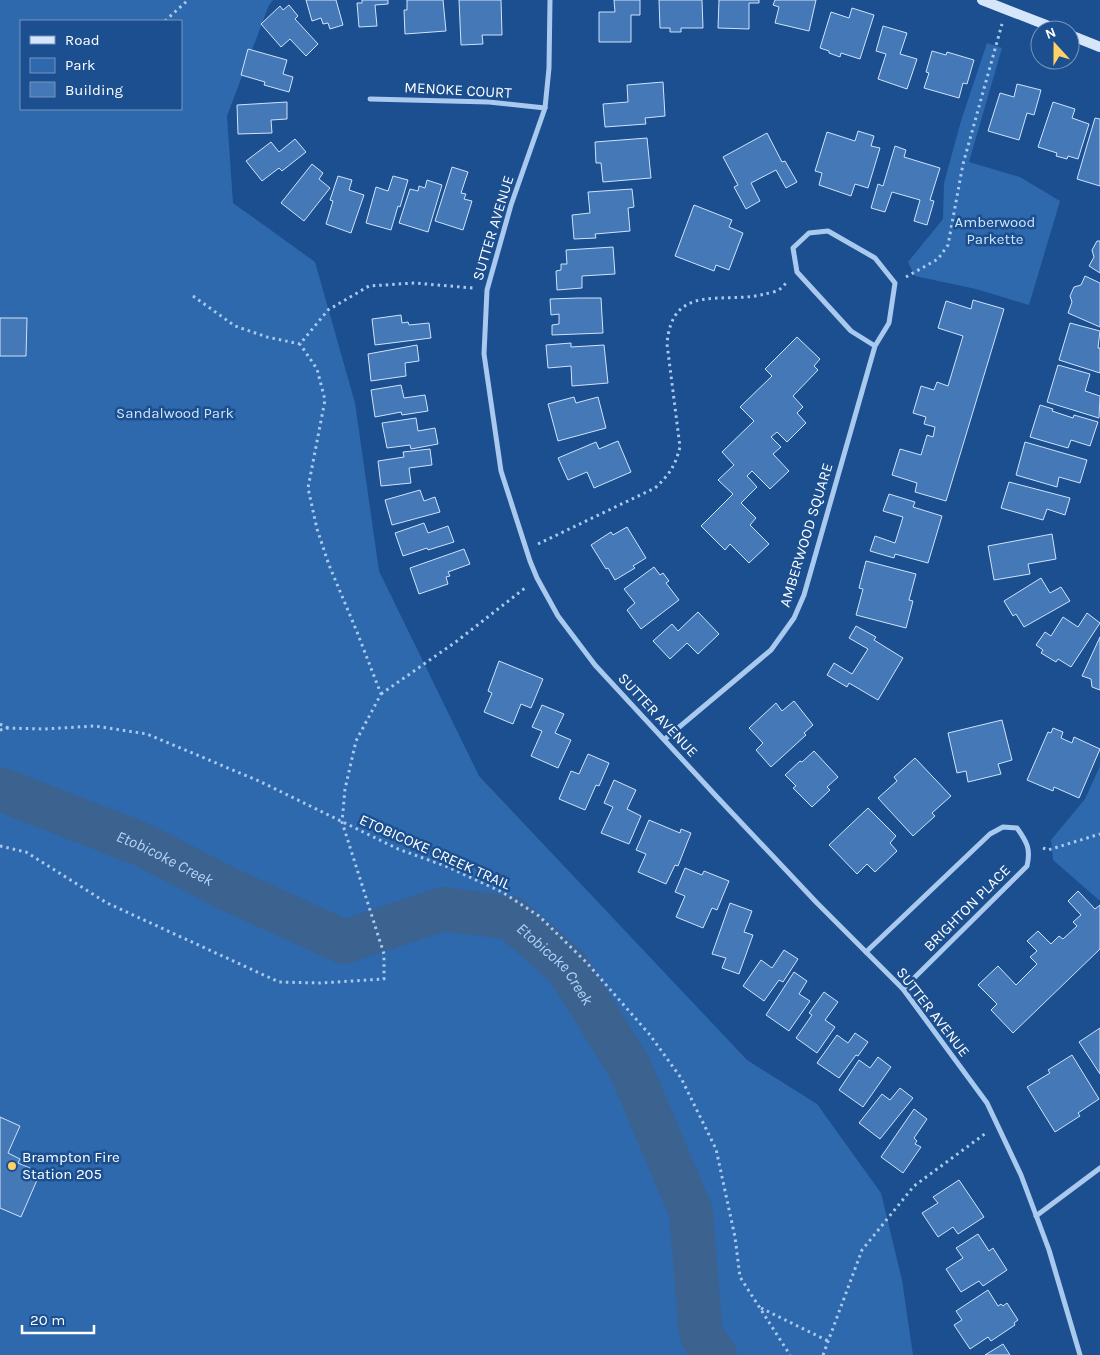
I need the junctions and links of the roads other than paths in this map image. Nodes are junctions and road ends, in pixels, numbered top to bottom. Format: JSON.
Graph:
{"nodes":[{"id":1,"x":550,"y":0,"type":"edge"},
{"id":2,"x":983,"y":0,"type":"edge"},
{"id":3,"x":1032,"y":20,"type":"edge"},
{"id":4,"x":1080,"y":39,"type":"edge"},
{"id":5,"x":1100,"y":48,"type":"edge"},
{"id":6,"x":370,"y":99,"type":"dead end"},
{"id":7,"x":545,"y":108,"type":"junction"},
{"id":8,"x":875,"y":346,"type":"junction"},
{"id":9,"x":665,"y":739,"type":"junction"},
{"id":10,"x":866,"y":952,"type":"junction"},
{"id":11,"x":903,"y":989,"type":"junction"},
{"id":12,"x":1100,"y":1168,"type":"edge"},
{"id":13,"x":1036,"y":1216,"type":"junction"},
{"id":14,"x":1080,"y":1355,"type":"edge"}],
"edges":[{"from":1,"to":7,"type":"street","name":"SUTTER AVENUE"},
{"from":2,"to":3,"type":"street"},
{"from":4,"to":5,"type":"street"},
{"from":6,"to":7,"type":"street","name":"MENOKE COURT"},
{"from":7,"to":9,"type":"street","name":"SUTTER AVENUE"},
{"from":8,"to":8,"type":"street","name":"AMBERWOOD SQUARE"},
{"from":8,"to":9,"type":"street","name":"AMBERWOOD SQUARE"},
{"from":9,"to":10,"type":"street","name":"SUTTER AVENUE"},
{"from":10,"to":11,"type":"street","name":"SUTTER AVENUE"},
{"from":10,"to":11,"type":"street","name":"BRIGHTON PLACE"},
{"from":11,"to":13,"type":"street","name":"SUTTER AVENUE"},
{"from":12,"to":13,"type":"street"},
{"from":13,"to":14,"type":"street","name":"SUTTER AVENUE"}]}
